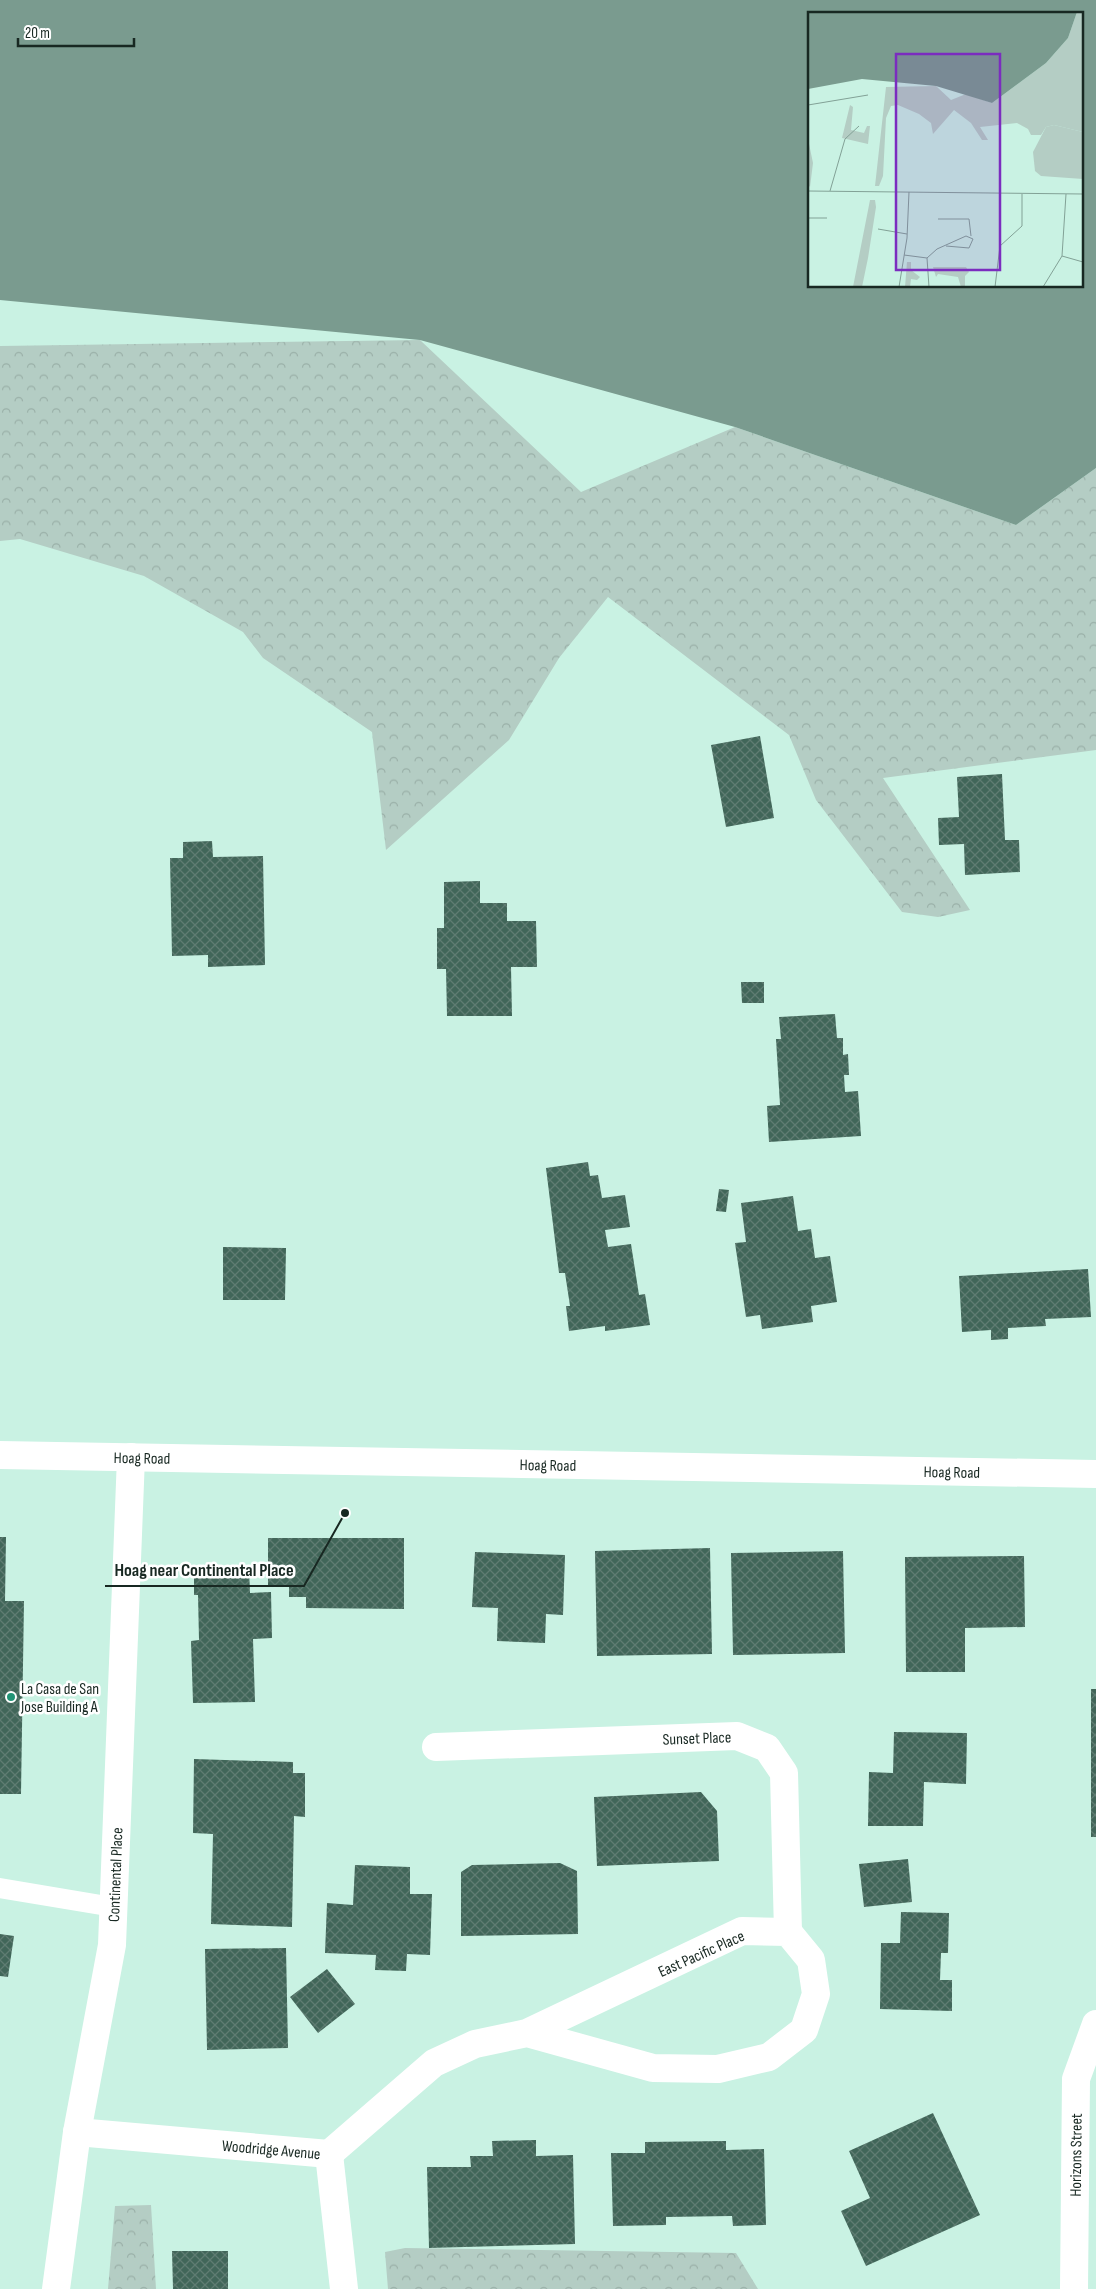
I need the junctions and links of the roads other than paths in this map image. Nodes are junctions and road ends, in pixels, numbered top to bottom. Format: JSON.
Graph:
{"nodes":[{"id":1,"x":0,"y":1455,"type":"edge"},
{"id":2,"x":131,"y":1457,"type":"junction"},
{"id":3,"x":1096,"y":1474,"type":"edge"},
{"id":4,"x":436,"y":1748,"type":"dead end"},
{"id":5,"x":0,"y":1888,"type":"edge"},
{"id":6,"x":114,"y":1907,"type":"junction"},
{"id":7,"x":788,"y":1932,"type":"junction"},
{"id":8,"x":1096,"y":2024,"type":"edge"},
{"id":9,"x":527,"y":2033,"type":"junction"},
{"id":10,"x":77,"y":2132,"type":"junction"},
{"id":11,"x":329,"y":2154,"type":"junction"},
{"id":12,"x":56,"y":2289,"type":"edge"},
{"id":13,"x":344,"y":2289,"type":"edge"},
{"id":14,"x":1074,"y":2289,"type":"edge"}],
"edges":[{"from":1,"to":2,"type":"street","name":"Hoag Road"},
{"from":2,"to":3,"type":"street","name":"Hoag Road"},
{"from":2,"to":6,"type":"street","name":"Continental Place"},
{"from":4,"to":7,"type":"street","name":"Sunset Place"},
{"from":5,"to":6,"type":"lane"},
{"from":6,"to":10,"type":"street","name":"Continental Place"},
{"from":7,"to":9,"type":"street","name":"East Pacific Place"},
{"from":7,"to":9,"type":"street","name":"East Pacific Place"},
{"from":8,"to":14,"type":"street","name":"Horizons Street"},
{"from":9,"to":11,"type":"street","name":"East Pacific Place"},
{"from":10,"to":11,"type":"street","name":"Woodridge Avenue"},
{"from":10,"to":12,"type":"street","name":"Continental Place"},
{"from":11,"to":13,"type":"street","name":"Woodridge Avenue"}]}
